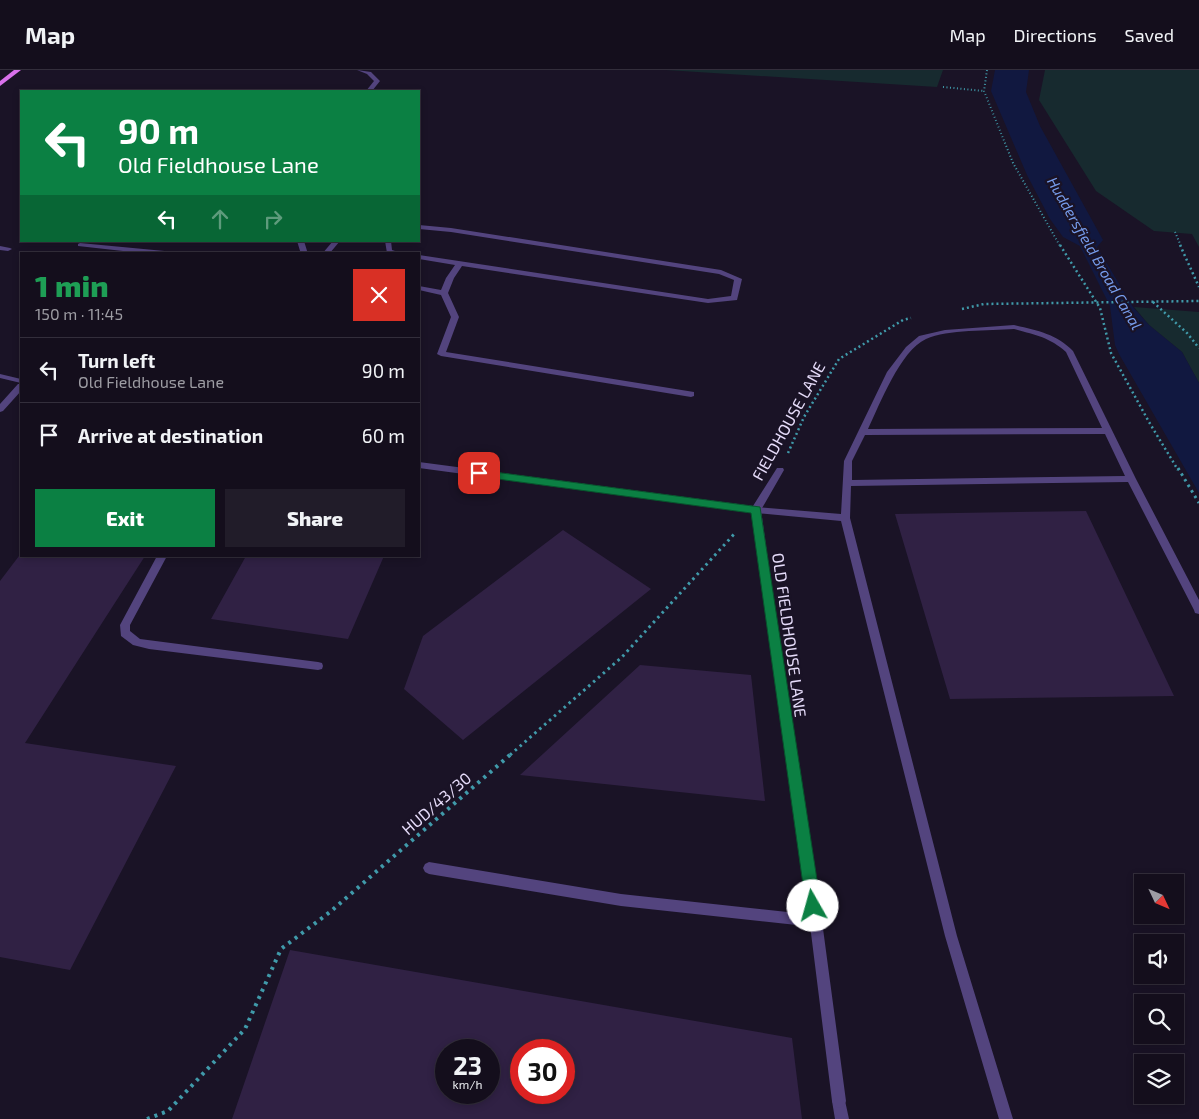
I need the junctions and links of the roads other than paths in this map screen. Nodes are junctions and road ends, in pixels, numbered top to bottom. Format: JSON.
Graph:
{"nodes":[{"id":1,"x":18,"y":70,"type":"edge"},
{"id":2,"x":360,"y":70,"type":"edge"},
{"id":3,"x":0,"y":84,"type":"edge"},
{"id":4,"x":370,"y":90,"type":"edge"},
{"id":5,"x":420,"y":227,"type":"edge"},
{"id":6,"x":336,"y":242,"type":"edge"},
{"id":7,"x":80,"y":245,"type":"dead end"},
{"id":8,"x":154,"y":252,"type":"edge"},
{"id":9,"x":327,"y":252,"type":"edge"},
{"id":10,"x":420,"y":257,"type":"edge"},
{"id":11,"x":460,"y":263,"type":"junction"},
{"id":12,"x":420,"y":288,"type":"edge"},
{"id":13,"x":444,"y":293,"type":"junction"},
{"id":14,"x":0,"y":376,"type":"edge"},
{"id":15,"x":20,"y":381,"type":"edge"},
{"id":16,"x":20,"y":387,"type":"edge"},
{"id":17,"x":691,"y":394,"type":"dead end"},
{"id":18,"x":0,"y":409,"type":"edge"},
{"id":19,"x":1109,"y":430,"type":"junction"},
{"id":20,"x":862,"y":432,"type":"junction"},
{"id":21,"x":420,"y":465,"type":"edge"},
{"id":22,"x":780,"y":470,"type":"road end"},
{"id":23,"x":1131,"y":479,"type":"junction"},
{"id":24,"x":846,"y":483,"type":"junction"},
{"id":25,"x":756,"y":510,"type":"junction"},
{"id":26,"x":845,"y":518,"type":"junction"},
{"id":27,"x":161,"y":557,"type":"edge"},
{"id":28,"x":1199,"y":610,"type":"edge"},
{"id":29,"x":318,"y":666,"type":"dead end"},
{"id":30,"x":429,"y":868,"type":"dead end"},
{"id":31,"x":815,"y":921,"type":"junction"},
{"id":32,"x":842,"y":1119,"type":"edge"},
{"id":33,"x":1006,"y":1119,"type":"edge"}],
"edges":[{"from":1,"to":3,"type":"main road"},
{"from":2,"to":4,"type":"street"},
{"from":5,"to":11,"type":"street"},
{"from":6,"to":9,"type":"street"},
{"from":7,"to":8,"type":"street"},
{"from":10,"to":11,"type":"street"},
{"from":11,"to":13,"type":"street"},
{"from":12,"to":13,"type":"street"},
{"from":13,"to":17,"type":"street"},
{"from":14,"to":15,"type":"street"},
{"from":16,"to":18,"type":"street"},
{"from":19,"to":20,"type":"street"},
{"from":19,"to":20,"type":"street"},
{"from":19,"to":23,"type":"street"},
{"from":20,"to":24,"type":"street"},
{"from":21,"to":25,"type":"street"},
{"from":22,"to":25,"type":"street","name":"FIELDHOUSE LANE"},
{"from":23,"to":24,"type":"street"},
{"from":23,"to":28,"type":"street"},
{"from":24,"to":26,"type":"street"},
{"from":25,"to":26,"type":"street"},
{"from":25,"to":31,"type":"street","name":"OLD FIELDHOUSE LANE"},
{"from":26,"to":33,"type":"street"},
{"from":27,"to":29,"type":"street"},
{"from":30,"to":31,"type":"street"},
{"from":31,"to":32,"type":"street","name":"OLD FIELDHOUSE LANE"}]}
